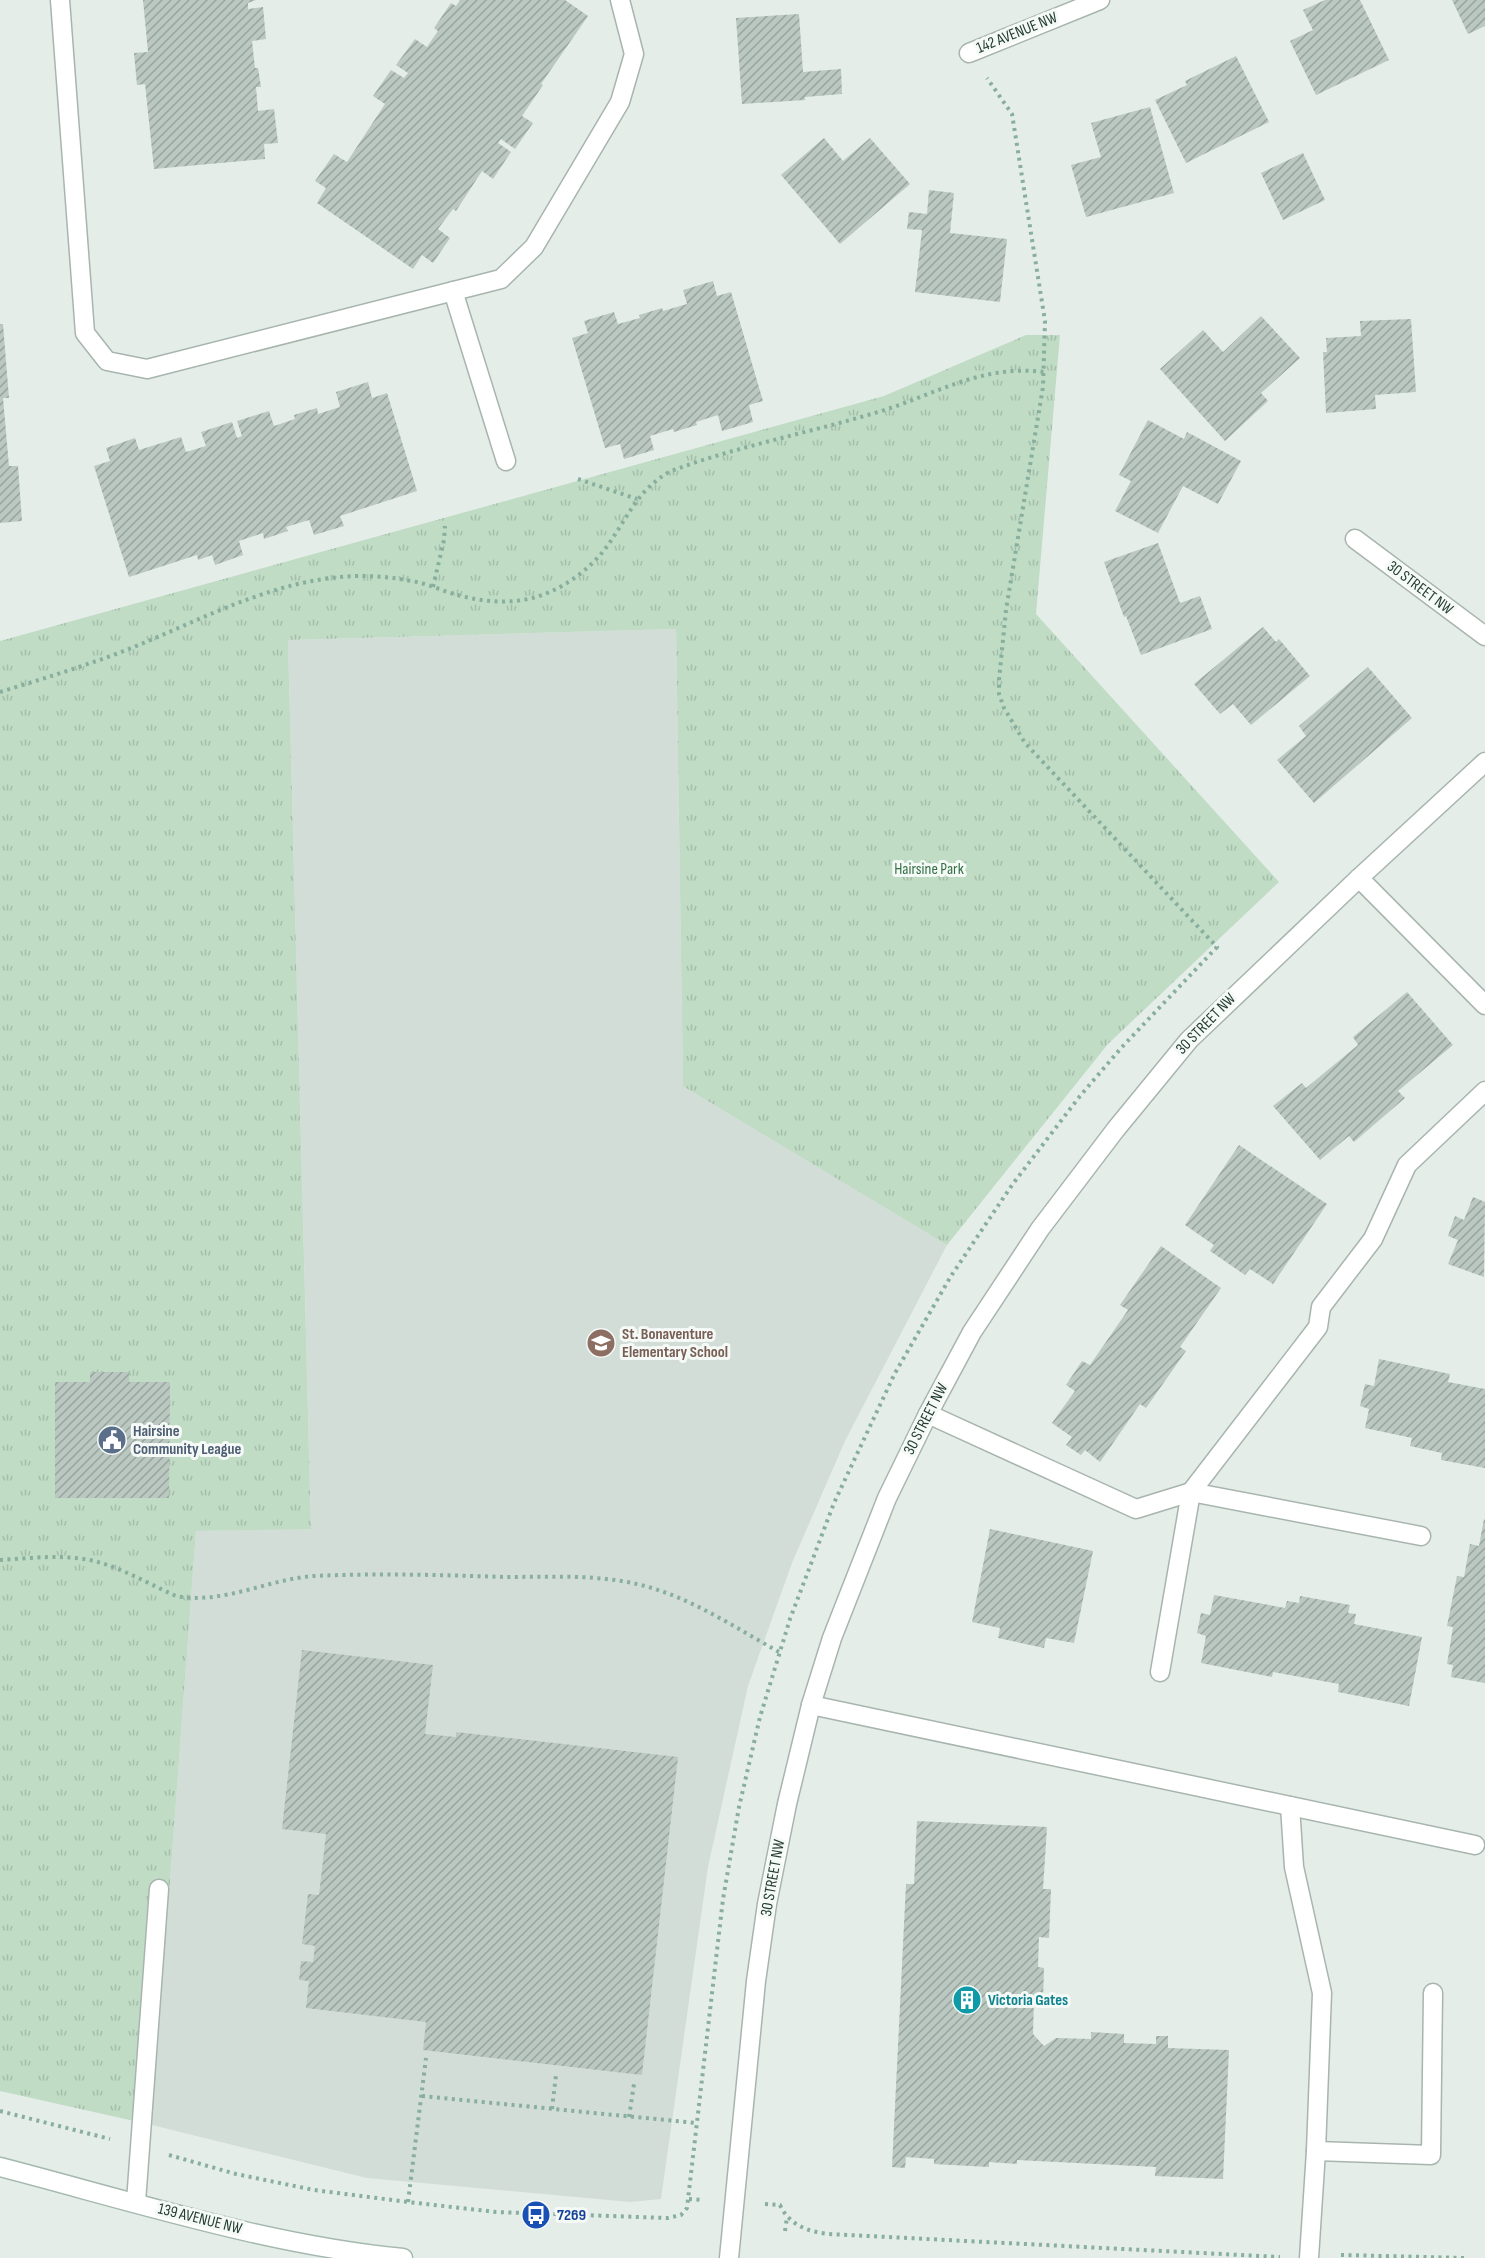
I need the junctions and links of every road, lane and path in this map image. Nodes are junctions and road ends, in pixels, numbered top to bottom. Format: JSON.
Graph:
{"nodes":[{"id":1,"x":60,"y":0,"type":"edge"},
{"id":2,"x":620,"y":0,"type":"edge"},
{"id":3,"x":1100,"y":0,"type":"edge"},
{"id":4,"x":969,"y":53,"type":"joint"},
{"id":5,"x":453,"y":291,"type":"junction"},
{"id":6,"x":1044,"y":372,"type":"junction"},
{"id":7,"x":506,"y":461,"type":"dead end"},
{"id":8,"x":578,"y":479,"type":"dead end"},
{"id":9,"x":638,"y":500,"type":"junction"},
{"id":10,"x":445,"y":526,"type":"dead end"},
{"id":11,"x":1355,"y":539,"type":"dead end"},
{"id":12,"x":433,"y":587,"type":"junction"},
{"id":13,"x":1485,"y":636,"type":"edge"},
{"id":14,"x":0,"y":692,"type":"edge"},
{"id":15,"x":1485,"y":762,"type":"edge"},
{"id":16,"x":1359,"y":878,"type":"junction"},
{"id":17,"x":1485,"y":1005,"type":"edge"},
{"id":18,"x":1483,"y":1096,"type":"edge"},
{"id":19,"x":928,"y":1414,"type":"junction"},
{"id":20,"x":1191,"y":1492,"type":"junction"},
{"id":21,"x":1421,"y":1536,"type":"dead end"},
{"id":22,"x":0,"y":1560,"type":"edge"},
{"id":23,"x":779,"y":1653,"type":"junction"},
{"id":24,"x":1160,"y":1672,"type":"dead end"},
{"id":25,"x":811,"y":1705,"type":"junction"},
{"id":26,"x":1290,"y":1806,"type":"junction"},
{"id":27,"x":1475,"y":1845,"type":"dead end"},
{"id":28,"x":159,"y":1889,"type":"dead end"},
{"id":29,"x":1433,"y":1993,"type":"dead end"},
{"id":30,"x":426,"y":2058,"type":"dead end"},
{"id":31,"x":556,"y":2074,"type":"dead end"},
{"id":32,"x":634,"y":2084,"type":"dead end"},
{"id":33,"x":422,"y":2096,"type":"junction"},
{"id":34,"x":552,"y":2109,"type":"junction"},
{"id":35,"x":0,"y":2111,"type":"edge"},
{"id":36,"x":629,"y":2117,"type":"junction"},
{"id":37,"x":696,"y":2123,"type":"junction"},
{"id":38,"x":140,"y":2147,"type":"junction"},
{"id":39,"x":1316,"y":2151,"type":"junction"},
{"id":40,"x":0,"y":2167,"type":"edge"},
{"id":41,"x":689,"y":2199,"type":"junction"},
{"id":42,"x":710,"y":2200,"type":"dead end"},
{"id":43,"x":136,"y":2202,"type":"junction"},
{"id":44,"x":408,"y":2202,"type":"junction"},
{"id":45,"x":761,"y":2204,"type":"dead end"},
{"id":46,"x":787,"y":2217,"type":"junction"},
{"id":47,"x":785,"y":2231,"type":"dead end"},
{"id":48,"x":1309,"y":2257,"type":"edge"},
{"id":49,"x":403,"y":2258,"type":"edge"},
{"id":50,"x":729,"y":2258,"type":"edge"},
{"id":51,"x":1466,"y":2258,"type":"edge"}],
"edges":[{"from":1,"to":5,"type":"street"},
{"from":2,"to":5,"type":"street"},
{"from":3,"to":4,"type":"street","name":"142 AVENUE NW"},
{"from":4,"to":6,"type":"path"},
{"from":5,"to":7,"type":"street"},
{"from":6,"to":9,"type":"path"},
{"from":6,"to":23,"type":"path"},
{"from":8,"to":9,"type":"path"},
{"from":9,"to":12,"type":"path"},
{"from":10,"to":12,"type":"path"},
{"from":11,"to":13,"type":"street","name":"30 STREET NW"},
{"from":12,"to":14,"type":"path"},
{"from":15,"to":16,"type":"street","name":"30 STREET NW"},
{"from":16,"to":17,"type":"street"},
{"from":16,"to":19,"type":"street","name":"30 STREET NW"},
{"from":18,"to":20,"type":"street"},
{"from":19,"to":20,"type":"street"},
{"from":19,"to":25,"type":"street","name":"30 STREET NW"},
{"from":20,"to":21,"type":"street"},
{"from":20,"to":24,"type":"street"},
{"from":22,"to":23,"type":"path"},
{"from":23,"to":37,"type":"path"},
{"from":25,"to":26,"type":"street"},
{"from":25,"to":50,"type":"street","name":"30 STREET NW"},
{"from":26,"to":27,"type":"street"},
{"from":26,"to":39,"type":"street"},
{"from":28,"to":38,"type":"street"},
{"from":29,"to":39,"type":"street"},
{"from":30,"to":33,"type":"path"},
{"from":31,"to":34,"type":"path"},
{"from":32,"to":36,"type":"path"},
{"from":33,"to":34,"type":"path"},
{"from":33,"to":44,"type":"path"},
{"from":34,"to":36,"type":"path"},
{"from":35,"to":38,"type":"path"},
{"from":36,"to":37,"type":"path"},
{"from":37,"to":41,"type":"path"},
{"from":38,"to":43,"type":"street"},
{"from":38,"to":44,"type":"path"},
{"from":39,"to":48,"type":"street"},
{"from":40,"to":43,"type":"street","name":"139 AVENUE NW"},
{"from":41,"to":42,"type":"path"},
{"from":41,"to":44,"type":"path"},
{"from":43,"to":49,"type":"street","name":"139 AVENUE NW"},
{"from":45,"to":46,"type":"path"},
{"from":46,"to":47,"type":"path"},
{"from":46,"to":48,"type":"path"},
{"from":48,"to":51,"type":"path"}]}
